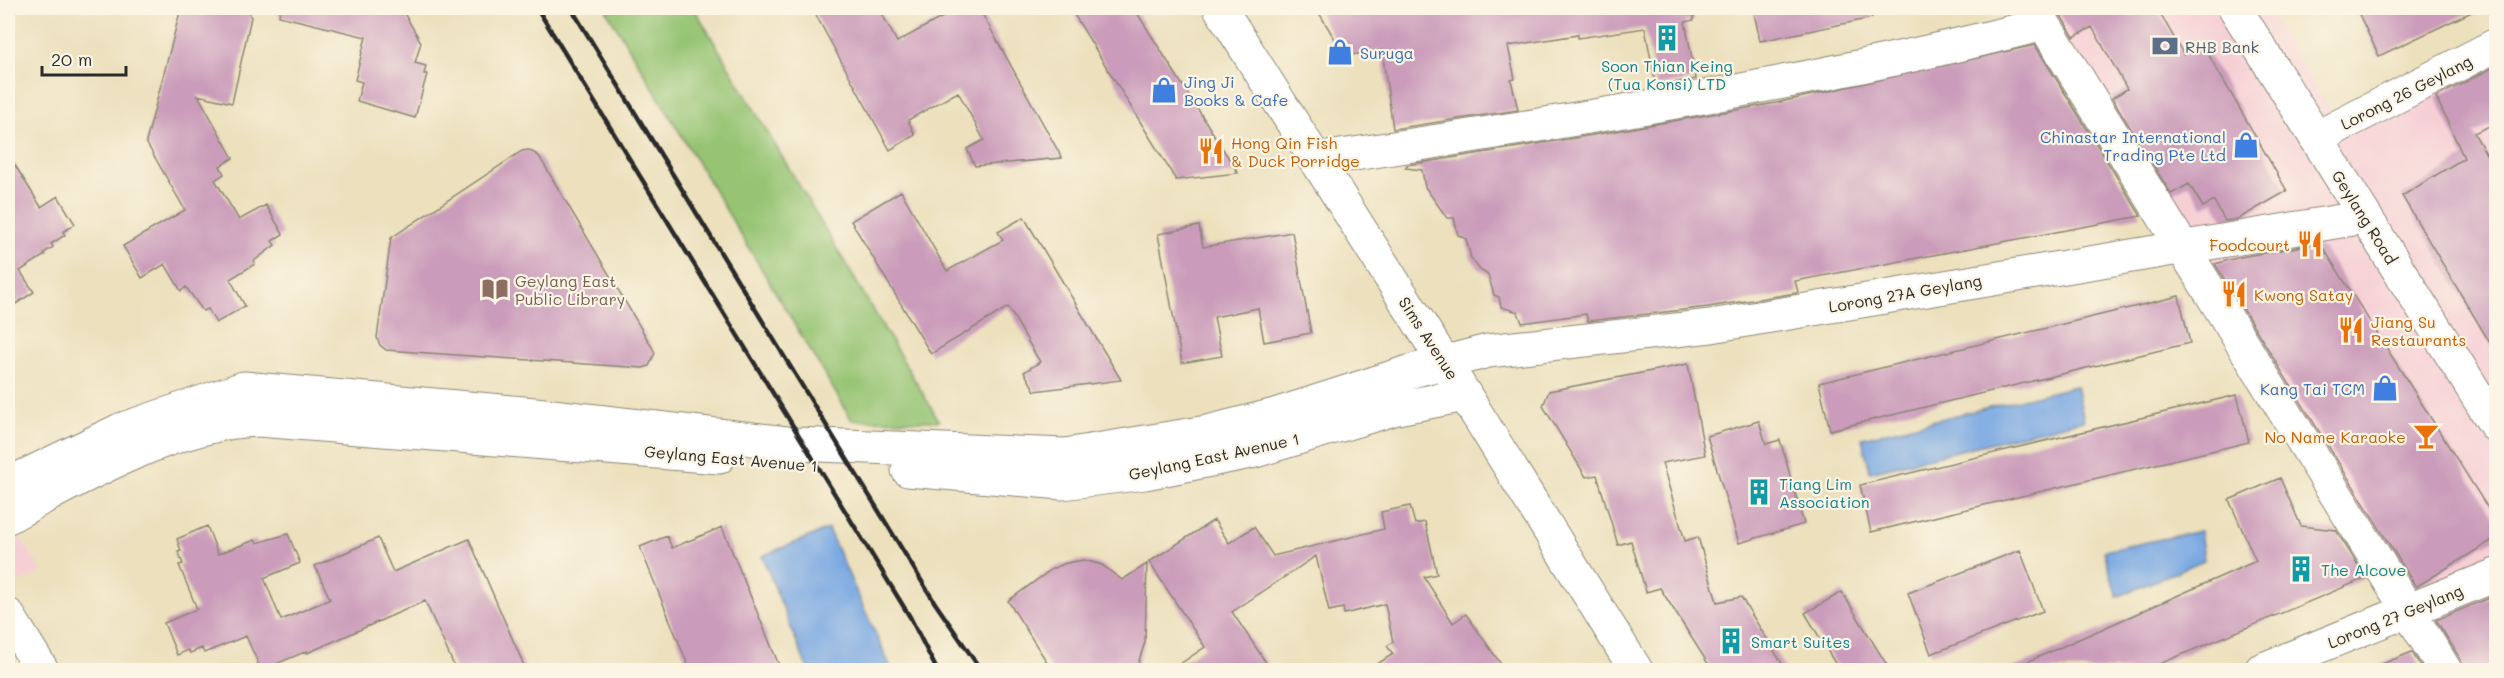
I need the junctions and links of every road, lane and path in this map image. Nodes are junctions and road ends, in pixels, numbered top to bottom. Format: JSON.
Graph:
{"nodes":[{"id":1,"x":1220,"y":8,"type":"edge"},
{"id":2,"x":2235,"y":8,"type":"edge"},
{"id":3,"x":2039,"y":16,"type":"edge"},
{"id":4,"x":2496,"y":45,"type":"edge"},
{"id":5,"x":2316,"y":138,"type":"junction"},
{"id":6,"x":1315,"y":160,"type":"junction"},
{"id":7,"x":2365,"y":218,"type":"junction"},
{"id":8,"x":2183,"y":247,"type":"junction"},
{"id":9,"x":1444,"y":362,"type":"junction"},
{"id":10,"x":1465,"y":395,"type":"junction"},
{"id":11,"x":2496,"y":426,"type":"edge"},
{"id":12,"x":8,"y":484,"type":"edge"},
{"id":13,"x":8,"y":517,"type":"edge"},
{"id":14,"x":2496,"y":575,"type":"edge"},
{"id":15,"x":2408,"y":611,"type":"junction"},
{"id":16,"x":8,"y":615,"type":"edge"},
{"id":17,"x":42,"y":670,"type":"edge"},
{"id":18,"x":1636,"y":670,"type":"edge"},
{"id":19,"x":2261,"y":670,"type":"edge"},
{"id":20,"x":2445,"y":670,"type":"edge"}],
"edges":[{"from":1,"to":6,"type":"street","name":"Sims Avenue"},
{"from":2,"to":5,"type":"street","name":"Geylang Road"},
{"from":3,"to":6,"type":"street"},
{"from":3,"to":8,"type":"street"},
{"from":4,"to":5,"type":"street","name":"Lorong 26 Geylang"},
{"from":5,"to":7,"type":"street","name":"Geylang Road"},
{"from":6,"to":9,"type":"street","name":"Sims Avenue"},
{"from":7,"to":8,"type":"street","name":"Lorong 27A Geylang"},
{"from":7,"to":11,"type":"street","name":"Geylang Road"},
{"from":8,"to":9,"type":"street","name":"Lorong 27A Geylang"},
{"from":8,"to":15,"type":"street"},
{"from":9,"to":10,"type":"street","name":"Sims Avenue"},
{"from":9,"to":12,"type":"street","name":"Geylang East Avenue 1"},
{"from":10,"to":13,"type":"street","name":"Geylang East Avenue 1"},
{"from":10,"to":18,"type":"street","name":"Sims Avenue"},
{"from":14,"to":15,"type":"street","name":"Lorong 27 Geylang"},
{"from":15,"to":19,"type":"street","name":"Lorong 27 Geylang"},
{"from":15,"to":20,"type":"street"},
{"from":16,"to":17,"type":"street"}]}
